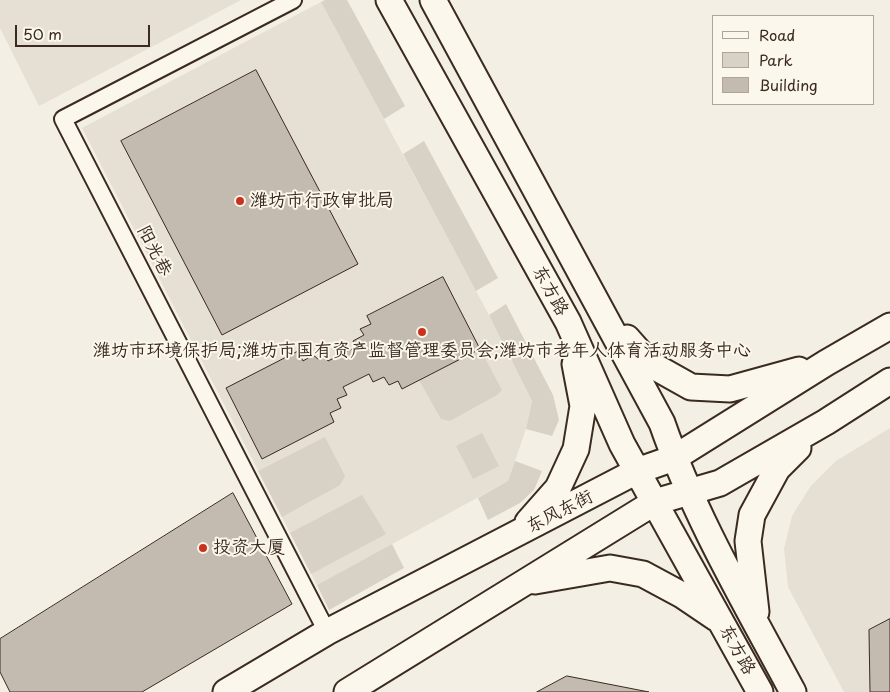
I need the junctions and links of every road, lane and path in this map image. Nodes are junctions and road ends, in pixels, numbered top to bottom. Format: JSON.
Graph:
{"nodes":[{"id":1,"x":293,"y":0,"type":"edge"},
{"id":2,"x":389,"y":0,"type":"edge"},
{"id":3,"x":433,"y":0,"type":"edge"},
{"id":4,"x":602,"y":311,"type":"junction"},
{"id":5,"x":568,"y":322,"type":"junction"},
{"id":6,"x":890,"y":326,"type":"edge"},
{"id":7,"x":826,"y":363,"type":"junction"},
{"id":8,"x":890,"y":381,"type":"edge"},
{"id":9,"x":826,"y":422,"type":"junction"},
{"id":10,"x":674,"y":458,"type":"junction"},
{"id":11,"x":637,"y":471,"type":"junction"},
{"id":12,"x":688,"y":491,"type":"junction"},
{"id":13,"x":655,"y":502,"type":"junction"},
{"id":14,"x":520,"y":532,"type":"junction"},
{"id":15,"x":523,"y":584,"type":"junction"},
{"id":16,"x":722,"y":622,"type":"junction"},
{"id":17,"x":757,"y":625,"type":"junction"},
{"id":18,"x":327,"y":632,"type":"junction"},
{"id":19,"x":226,"y":692,"type":"edge"},
{"id":20,"x":348,"y":692,"type":"edge"},
{"id":21,"x":760,"y":692,"type":"edge"},
{"id":22,"x":793,"y":692,"type":"edge"}],
"edges":[{"from":1,"to":18,"type":"street","name":"阳光巷"},
{"from":2,"to":5,"type":"main road","name":"东方路"},
{"from":3,"to":4,"type":"main road","name":"东方路"},
{"from":4,"to":7,"type":"main road"},
{"from":4,"to":10,"type":"main road","name":"东方路"},
{"from":5,"to":11,"type":"main road","name":"东方路"},
{"from":5,"to":14,"type":"main road"},
{"from":6,"to":7,"type":"main road","name":"东风东街"},
{"from":7,"to":10,"type":"main road","name":"东风东街"},
{"from":8,"to":9,"type":"main road"},
{"from":9,"to":12,"type":"main road"},
{"from":9,"to":17,"type":"main road"},
{"from":10,"to":11,"type":"main road","name":"东风东街"},
{"from":10,"to":12,"type":"main road","name":"东方路"},
{"from":11,"to":13,"type":"main road","name":"东方路"},
{"from":11,"to":14,"type":"main road","name":"东风东街"},
{"from":12,"to":13,"type":"main road"},
{"from":12,"to":17,"type":"main road","name":"东方路"},
{"from":13,"to":15,"type":"main road"},
{"from":13,"to":16,"type":"main road","name":"东方路"},
{"from":14,"to":18,"type":"main road","name":"东风东街"},
{"from":15,"to":16,"type":"main road"},
{"from":15,"to":20,"type":"main road"},
{"from":16,"to":21,"type":"main road","name":"东方路"},
{"from":17,"to":22,"type":"main road","name":"东方路"},
{"from":18,"to":19,"type":"main road","name":"东风东街"}]}
